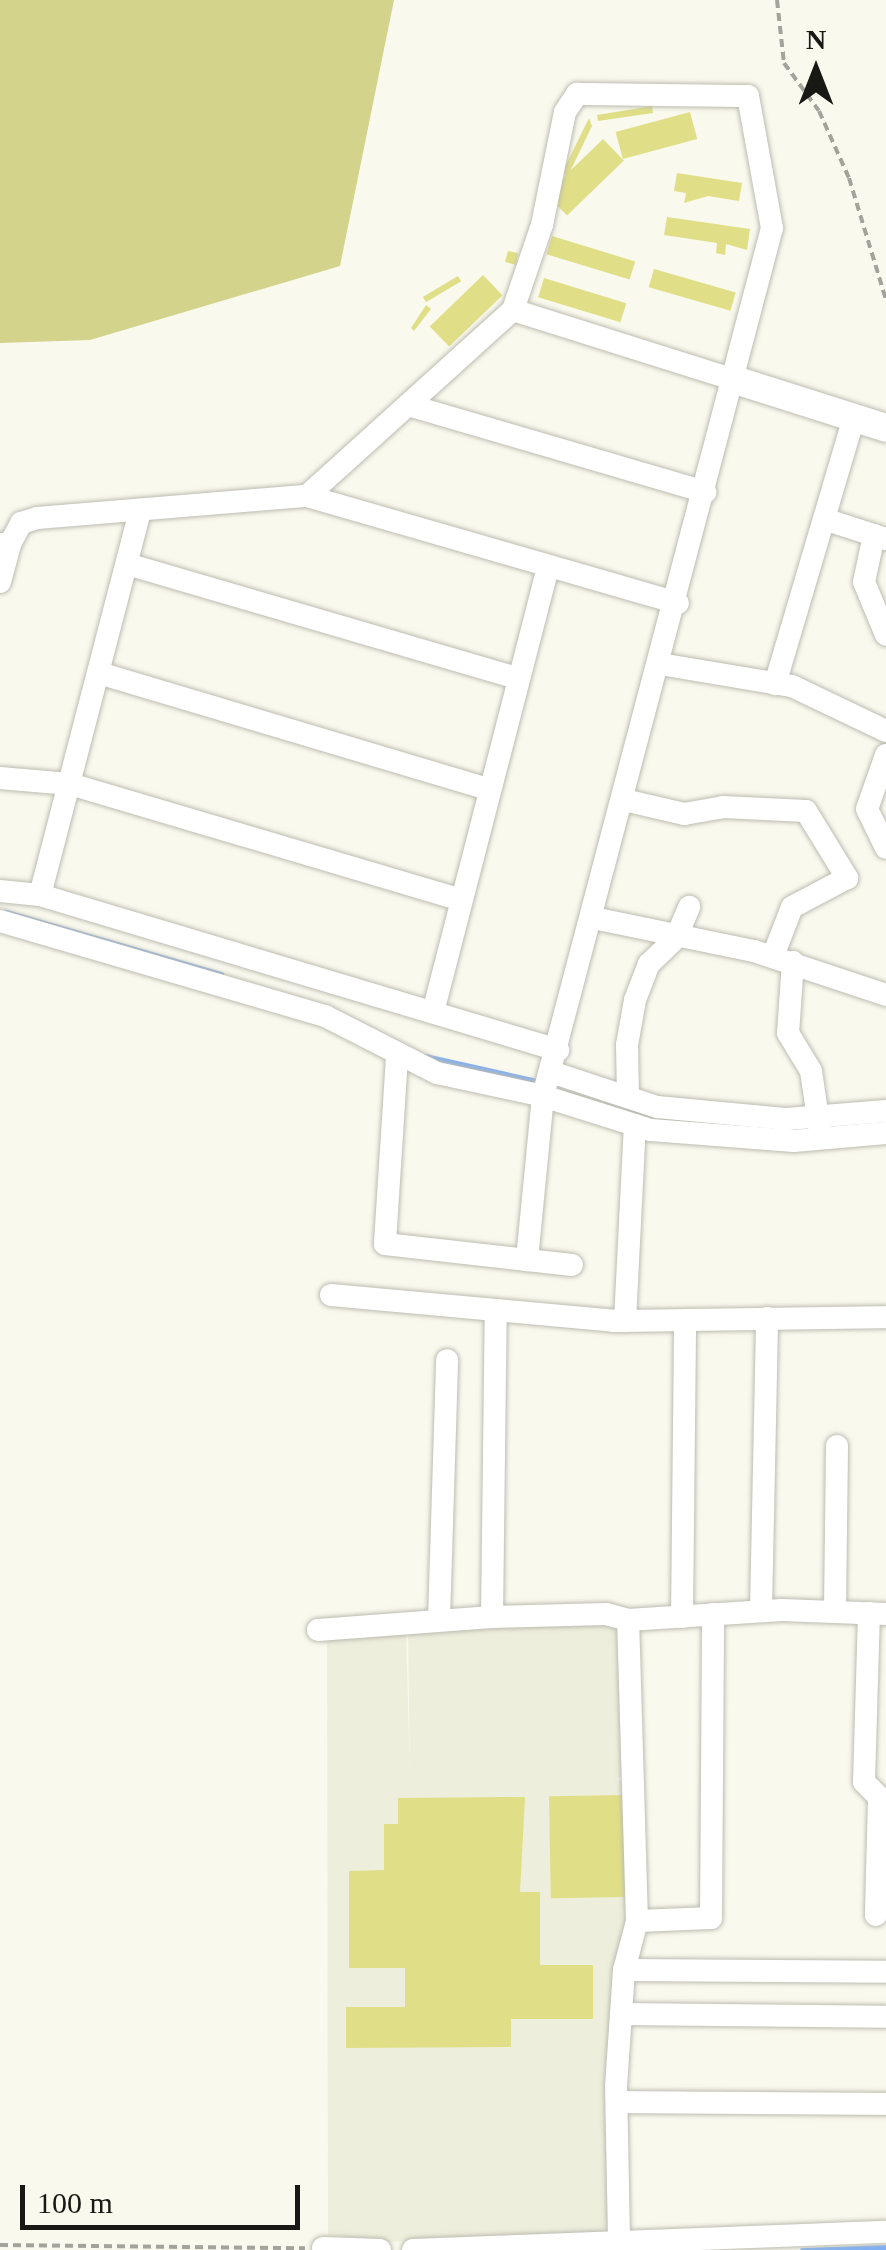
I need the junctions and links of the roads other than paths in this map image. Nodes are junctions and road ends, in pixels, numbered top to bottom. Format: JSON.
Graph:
{"nodes":[{"id":1,"x":513,"y":310,"type":"junction"},
{"id":2,"x":735,"y":380,"type":"junction"},
{"id":3,"x":408,"y":405,"type":"junction"},
{"id":4,"x":854,"y":418,"type":"junction"},
{"id":5,"x":886,"y":428,"type":"edge"},
{"id":6,"x":706,"y":492,"type":"junction"},
{"id":7,"x":306,"y":496,"type":"junction"},
{"id":8,"x":140,"y":510,"type":"junction"},
{"id":9,"x":824,"y":519,"type":"junction"},
{"id":10,"x":880,"y":537,"type":"edge"},
{"id":11,"x":5,"y":544,"type":"edge"},
{"id":12,"x":126,"y":564,"type":"junction"},
{"id":13,"x":548,"y":567,"type":"junction"},
{"id":14,"x":0,"y":582,"type":"edge"},
{"id":15,"x":678,"y":603,"type":"junction"},
{"id":16,"x":886,"y":635,"type":"edge"},
{"id":17,"x":660,"y":664,"type":"junction"},
{"id":18,"x":98,"y":674,"type":"junction"},
{"id":19,"x":518,"y":678,"type":"junction"},
{"id":20,"x":775,"y":684,"type":"junction"},
{"id":21,"x":886,"y":731,"type":"edge"},
{"id":22,"x":886,"y":756,"type":"edge"},
{"id":23,"x":0,"y":778,"type":"edge"},
{"id":24,"x":70,"y":784,"type":"junction"},
{"id":25,"x":490,"y":789,"type":"junction"},
{"id":26,"x":624,"y":800,"type":"junction"},
{"id":27,"x":886,"y":848,"type":"edge"},
{"id":28,"x":0,"y":891,"type":"edge"},
{"id":29,"x":40,"y":895,"type":"junction"},
{"id":30,"x":461,"y":900,"type":"junction"},
{"id":31,"x":689,"y":907,"type":"dead end"},
{"id":32,"x":593,"y":918,"type":"junction"},
{"id":33,"x":0,"y":921,"type":"edge"},
{"id":34,"x":676,"y":938,"type":"junction"},
{"id":35,"x":783,"y":959,"type":"junction"},
{"id":36,"x":886,"y":995,"type":"edge"},
{"id":37,"x":432,"y":1012,"type":"junction"},
{"id":38,"x":397,"y":1057,"type":"junction"},
{"id":39,"x":554,"y":1061,"type":"junction"},
{"id":40,"x":542,"y":1096,"type":"junction"},
{"id":41,"x":628,"y":1097,"type":"junction"},
{"id":42,"x":886,"y":1111,"type":"edge"},
{"id":43,"x":635,"y":1125,"type":"junction"},
{"id":44,"x":820,"y":1128,"type":"junction"},
{"id":45,"x":886,"y":1133,"type":"edge"},
{"id":46,"x":527,"y":1260,"type":"junction"},
{"id":47,"x":572,"y":1265,"type":"dead end"},
{"id":48,"x":331,"y":1295,"type":"dead end"},
{"id":49,"x":496,"y":1310,"type":"junction"},
{"id":50,"x":886,"y":1316,"type":"edge"},
{"id":51,"x":767,"y":1318,"type":"junction"},
{"id":52,"x":685,"y":1320,"type":"junction"},
{"id":53,"x":625,"y":1321,"type":"junction"},
{"id":54,"x":448,"y":1360,"type":"dead end"},
{"id":55,"x":836,"y":1446,"type":"dead end"},
{"id":56,"x":762,"y":1611,"type":"junction"},
{"id":57,"x":835,"y":1611,"type":"junction"},
{"id":58,"x":877,"y":1613,"type":"edge"},
{"id":59,"x":713,"y":1614,"type":"junction"},
{"id":60,"x":492,"y":1617,"type":"junction"},
{"id":61,"x":682,"y":1617,"type":"junction"},
{"id":62,"x":439,"y":1619,"type":"junction"},
{"id":63,"x":628,"y":1620,"type":"junction"},
{"id":64,"x":318,"y":1630,"type":"dead end"},
{"id":65,"x":876,"y":1721,"type":"edge"},
{"id":66,"x":876,"y":1915,"type":"dead end"},
{"id":67,"x":637,"y":1921,"type":"junction"},
{"id":68,"x":624,"y":1970,"type":"junction"},
{"id":69,"x":886,"y":1972,"type":"edge"},
{"id":70,"x":621,"y":2014,"type":"junction"},
{"id":71,"x":886,"y":2017,"type":"edge"},
{"id":72,"x":617,"y":2102,"type":"junction"},
{"id":73,"x":886,"y":2104,"type":"edge"},
{"id":74,"x":877,"y":2239,"type":"edge"},
{"id":75,"x":619,"y":2240,"type":"junction"},
{"id":76,"x":812,"y":2243,"type":"edge"},
{"id":77,"x":714,"y":2246,"type":"edge"},
{"id":78,"x":323,"y":2248,"type":"edge"},
{"id":79,"x":380,"y":2250,"type":"edge"},
{"id":80,"x":413,"y":2250,"type":"edge"}],
"edges":[{"from":1,"to":2,"type":"street"},
{"from":1,"to":2,"type":"street"},
{"from":1,"to":3,"type":"street"},
{"from":2,"to":4,"type":"street"},
{"from":2,"to":6,"type":"street"},
{"from":3,"to":6,"type":"street"},
{"from":3,"to":7,"type":"street"},
{"from":4,"to":5,"type":"street"},
{"from":4,"to":9,"type":"street"},
{"from":6,"to":15,"type":"street"},
{"from":7,"to":8,"type":"street"},
{"from":7,"to":13,"type":"street"},
{"from":8,"to":11,"type":"street"},
{"from":8,"to":12,"type":"street"},
{"from":9,"to":10,"type":"street"},
{"from":9,"to":20,"type":"street"},
{"from":10,"to":16,"type":"street"},
{"from":11,"to":14,"type":"street"},
{"from":12,"to":18,"type":"street"},
{"from":12,"to":19,"type":"street"},
{"from":13,"to":15,"type":"street"},
{"from":13,"to":19,"type":"street"},
{"from":15,"to":17,"type":"street"},
{"from":17,"to":20,"type":"street"},
{"from":17,"to":26,"type":"street"},
{"from":18,"to":24,"type":"street"},
{"from":18,"to":25,"type":"street"},
{"from":19,"to":25,"type":"street"},
{"from":20,"to":21,"type":"street"},
{"from":22,"to":27,"type":"street"},
{"from":23,"to":24,"type":"street"},
{"from":24,"to":29,"type":"street"},
{"from":24,"to":30,"type":"street"},
{"from":25,"to":30,"type":"street"},
{"from":26,"to":32,"type":"street"},
{"from":26,"to":35,"type":"street"},
{"from":28,"to":29,"type":"street"},
{"from":29,"to":37,"type":"street"},
{"from":30,"to":37,"type":"street"},
{"from":31,"to":34,"type":"street"},
{"from":32,"to":34,"type":"street"},
{"from":32,"to":39,"type":"street"},
{"from":33,"to":38,"type":"street"},
{"from":34,"to":35,"type":"street"},
{"from":34,"to":41,"type":"street"},
{"from":35,"to":36,"type":"street"},
{"from":35,"to":44,"type":"street"},
{"from":37,"to":39,"type":"street"},
{"from":38,"to":40,"type":"street"},
{"from":38,"to":46,"type":"street"},
{"from":39,"to":40,"type":"street"},
{"from":39,"to":41,"type":"street"},
{"from":40,"to":43,"type":"street"},
{"from":40,"to":46,"type":"street"},
{"from":41,"to":44,"type":"street"},
{"from":42,"to":44,"type":"street"},
{"from":43,"to":44,"type":"street"},
{"from":43,"to":53,"type":"street"},
{"from":44,"to":45,"type":"street"},
{"from":46,"to":47,"type":"street"},
{"from":48,"to":49,"type":"street"},
{"from":49,"to":53,"type":"street"},
{"from":49,"to":60,"type":"street"},
{"from":50,"to":51,"type":"street"},
{"from":51,"to":52,"type":"street"},
{"from":51,"to":56,"type":"street"},
{"from":52,"to":53,"type":"street"},
{"from":52,"to":61,"type":"street"},
{"from":54,"to":62,"type":"street"},
{"from":55,"to":57,"type":"street"},
{"from":56,"to":57,"type":"street"},
{"from":56,"to":59,"type":"street"},
{"from":57,"to":58,"type":"street"},
{"from":58,"to":65,"type":"street"},
{"from":59,"to":61,"type":"street"},
{"from":59,"to":67,"type":"street"},
{"from":60,"to":62,"type":"street"},
{"from":60,"to":63,"type":"street"},
{"from":61,"to":63,"type":"street"},
{"from":62,"to":64,"type":"street"},
{"from":63,"to":67,"type":"street"},
{"from":65,"to":66,"type":"street"},
{"from":67,"to":68,"type":"street"},
{"from":68,"to":69,"type":"street"},
{"from":68,"to":70,"type":"street"},
{"from":70,"to":71,"type":"street"},
{"from":70,"to":72,"type":"street"},
{"from":72,"to":73,"type":"street"},
{"from":72,"to":75,"type":"street"},
{"from":74,"to":76,"type":"street"},
{"from":75,"to":77,"type":"street"},
{"from":75,"to":80,"type":"street"},
{"from":76,"to":77,"type":"street"},
{"from":78,"to":79,"type":"street"}]}
